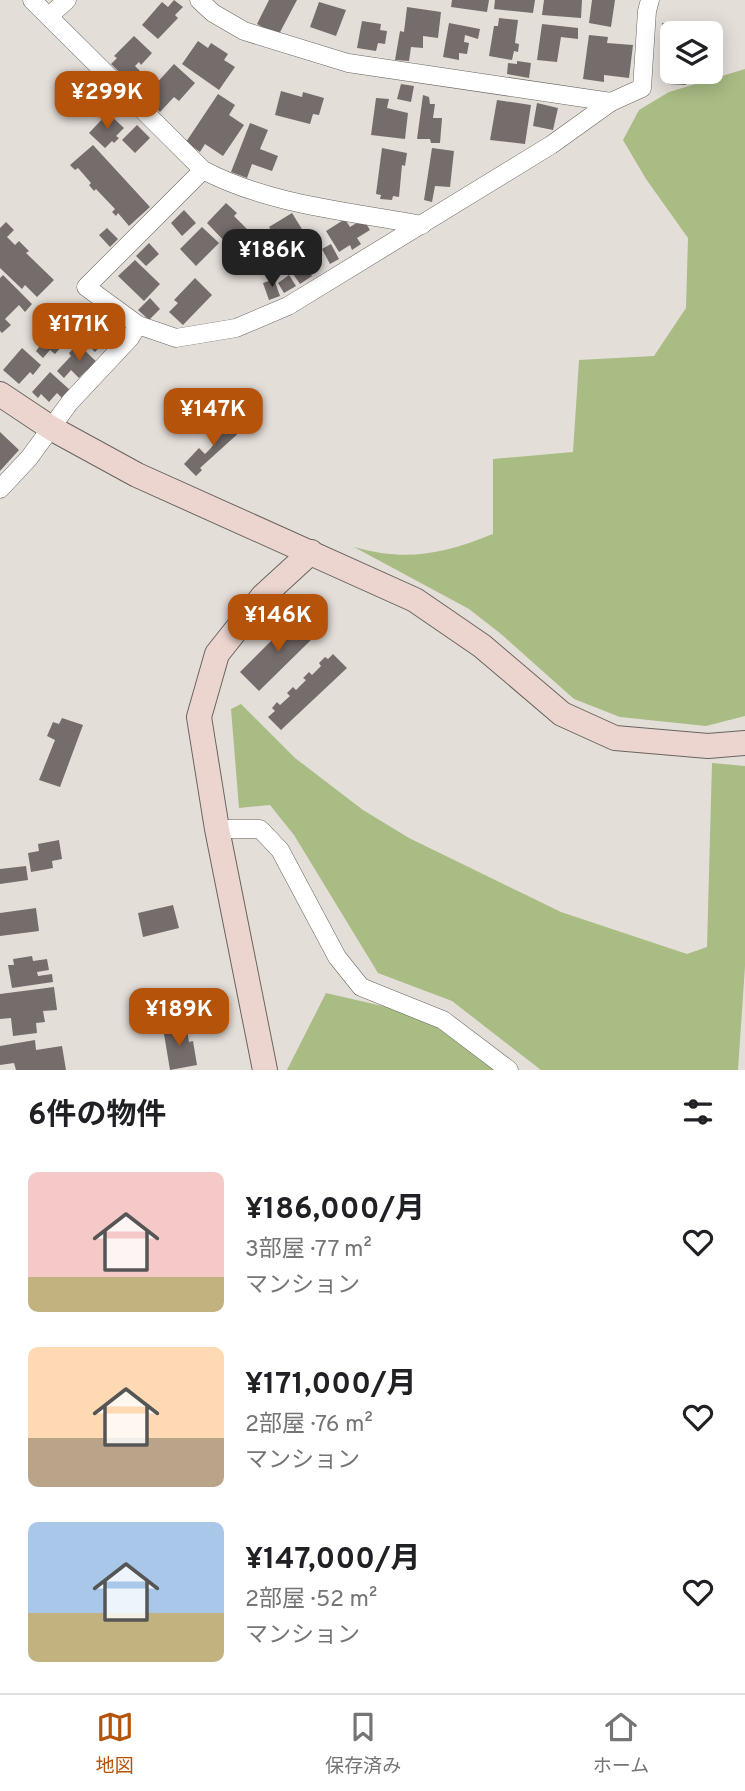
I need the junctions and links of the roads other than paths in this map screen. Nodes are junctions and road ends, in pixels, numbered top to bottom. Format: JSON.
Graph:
{"nodes":[{"id":1,"x":32,"y":0,"type":"edge"},
{"id":2,"x":67,"y":0,"type":"edge"},
{"id":3,"x":199,"y":0,"type":"edge"},
{"id":4,"x":650,"y":0,"type":"edge"},
{"id":5,"x":49,"y":16,"type":"junction"},
{"id":6,"x":611,"y":102,"type":"junction"},
{"id":7,"x":204,"y":170,"type":"junction"},
{"id":8,"x":422,"y":225,"type":"junction"},
{"id":9,"x":138,"y":325,"type":"junction"},
{"id":10,"x":0,"y":394,"type":"edge"},
{"id":11,"x":51,"y":428,"type":"junction"},
{"id":12,"x":0,"y":489,"type":"edge"},
{"id":13,"x":311,"y":552,"type":"junction"},
{"id":14,"x":743,"y":743,"type":"edge"},
{"id":15,"x":217,"y":829,"type":"junction"},
{"id":16,"x":265,"y":1070,"type":"edge"},
{"id":17,"x":509,"y":1070,"type":"edge"}],
"edges":[{"from":1,"to":5,"type":"street"},
{"from":2,"to":5,"type":"street"},
{"from":3,"to":6,"type":"street"},
{"from":4,"to":6,"type":"street"},
{"from":5,"to":7,"type":"street"},
{"from":6,"to":8,"type":"street"},
{"from":7,"to":8,"type":"street"},
{"from":7,"to":9,"type":"street"},
{"from":8,"to":9,"type":"street"},
{"from":9,"to":11,"type":"street"},
{"from":10,"to":11,"type":"street"},
{"from":11,"to":12,"type":"street"},
{"from":11,"to":13,"type":"street"},
{"from":13,"to":14,"type":"street"},
{"from":13,"to":15,"type":"street"},
{"from":15,"to":16,"type":"street"},
{"from":15,"to":17,"type":"street"}]}
